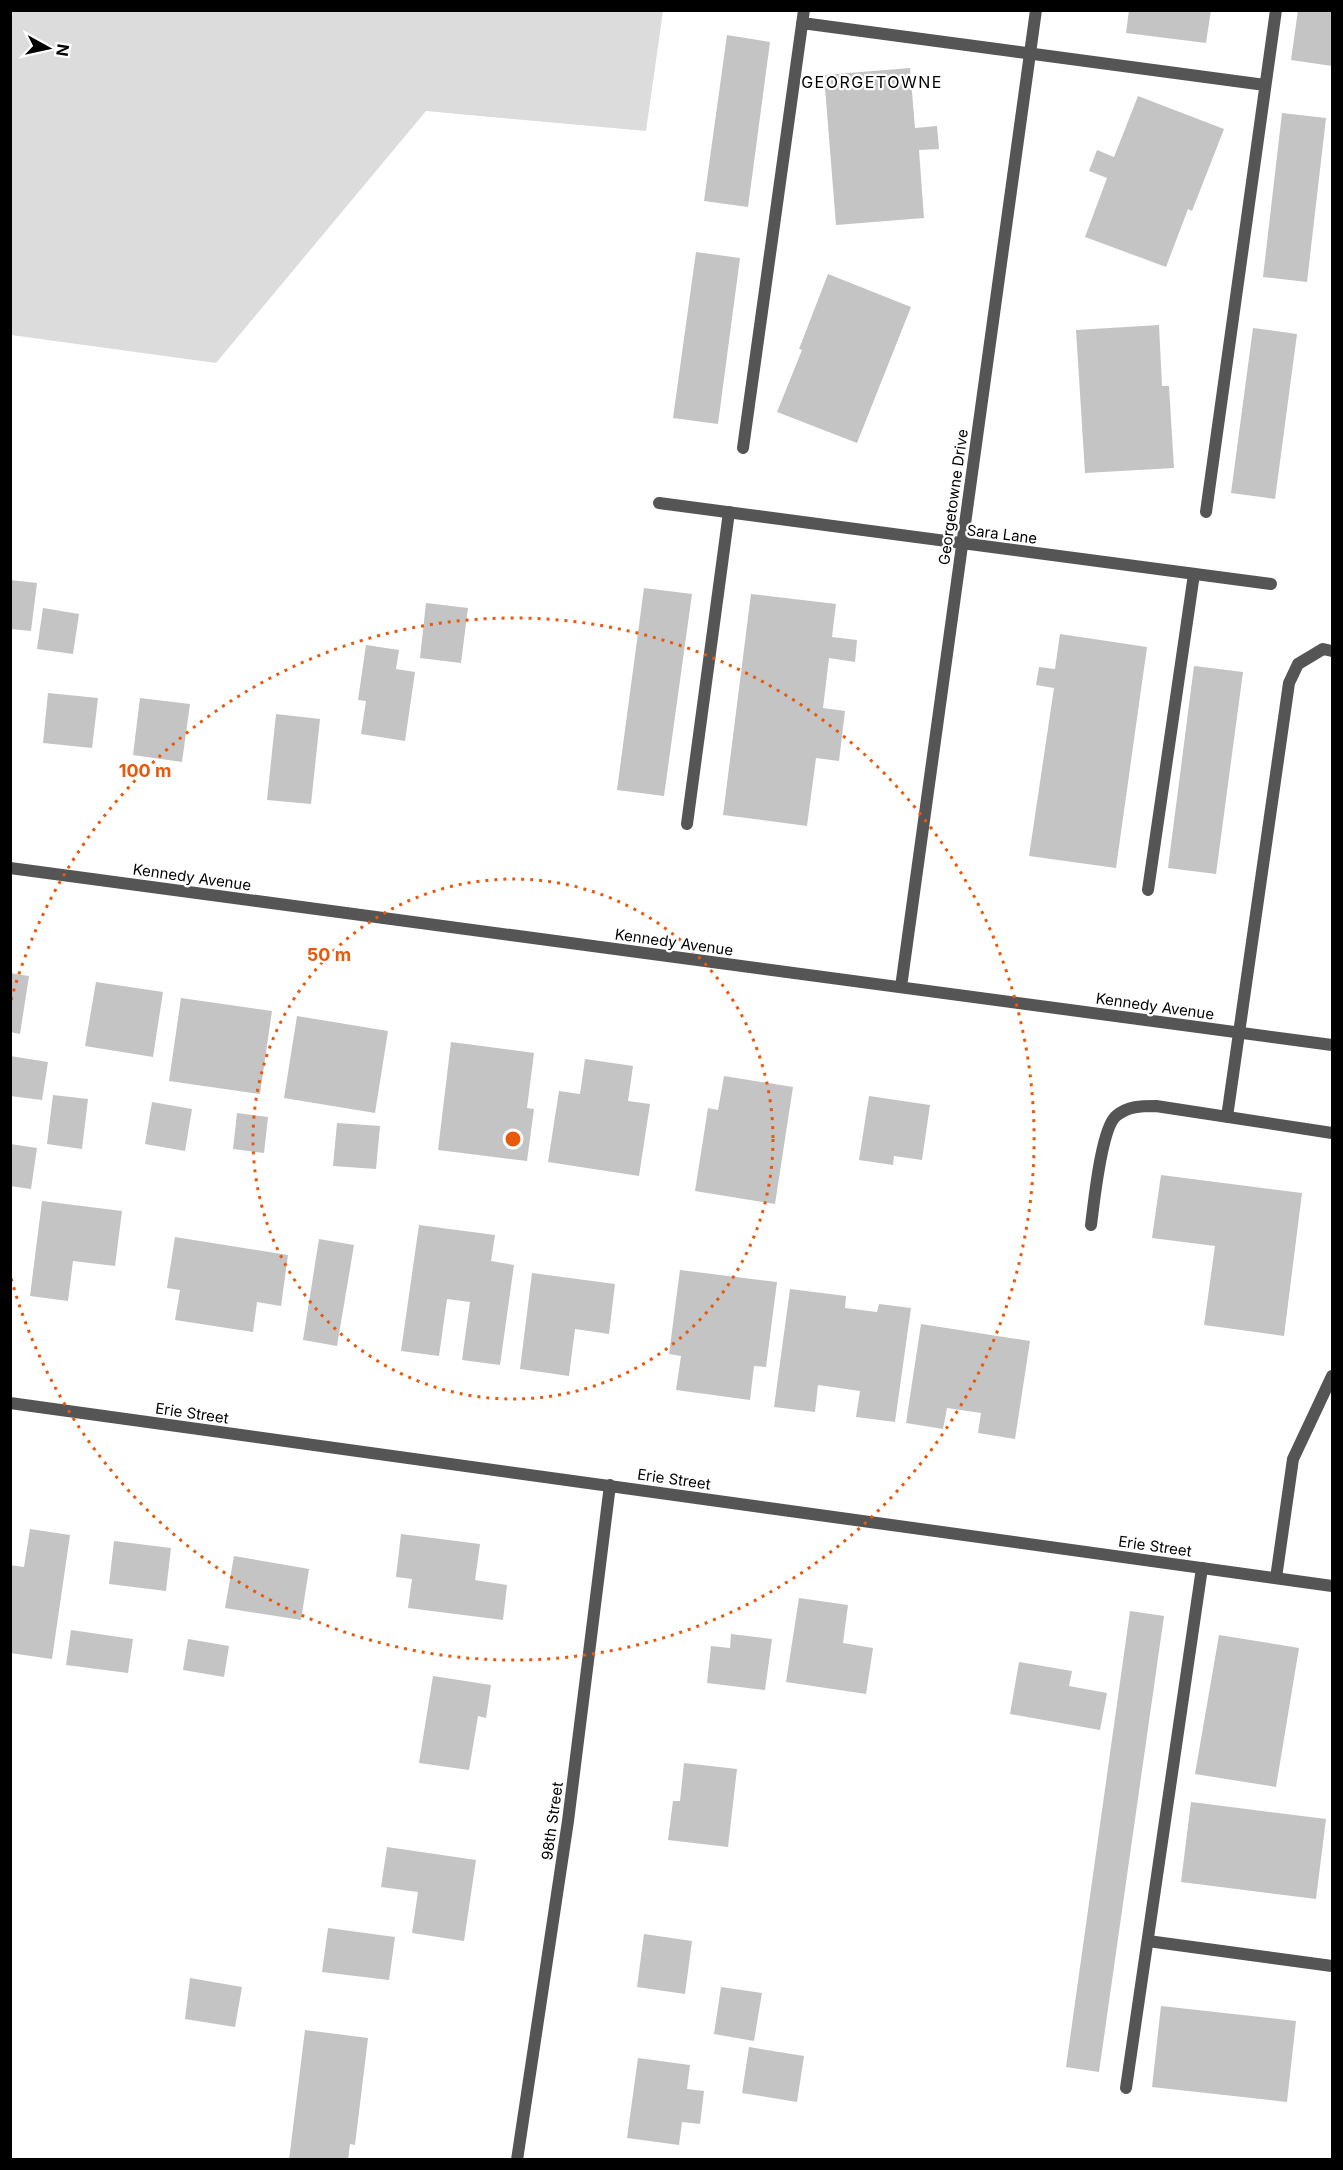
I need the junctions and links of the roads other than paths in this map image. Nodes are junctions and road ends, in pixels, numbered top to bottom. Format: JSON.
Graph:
{"nodes":[{"id":1,"x":1036,"y":10,"type":"edge"},
{"id":2,"x":1276,"y":10,"type":"edge"},
{"id":3,"x":803,"y":17,"type":"edge"},
{"id":4,"x":1030,"y":54,"type":"junction"},
{"id":5,"x":1265,"y":85,"type":"junction"},
{"id":6,"x":743,"y":448,"type":"dead end"},
{"id":7,"x":659,"y":502,"type":"dead end"},
{"id":8,"x":729,"y":512,"type":"junction"},
{"id":9,"x":1206,"y":512,"type":"dead end"},
{"id":10,"x":961,"y":544,"type":"junction"},
{"id":11,"x":1194,"y":574,"type":"junction"},
{"id":12,"x":1270,"y":584,"type":"dead end"},
{"id":13,"x":1332,"y":651,"type":"edge"},
{"id":14,"x":687,"y":824,"type":"dead end"},
{"id":15,"x":10,"y":868,"type":"edge"},
{"id":16,"x":1148,"y":890,"type":"dead end"},
{"id":17,"x":901,"y":987,"type":"junction"},
{"id":18,"x":1238,"y":1032,"type":"junction"},
{"id":19,"x":1332,"y":1045,"type":"edge"},
{"id":20,"x":1227,"y":1117,"type":"junction"},
{"id":21,"x":1332,"y":1133,"type":"edge"},
{"id":22,"x":1091,"y":1226,"type":"dead end"},
{"id":23,"x":1332,"y":1376,"type":"edge"},
{"id":24,"x":10,"y":1403,"type":"edge"},
{"id":25,"x":610,"y":1485,"type":"junction"},
{"id":26,"x":1202,"y":1568,"type":"junction"},
{"id":27,"x":1276,"y":1578,"type":"junction"},
{"id":28,"x":1332,"y":1586,"type":"edge"},
{"id":29,"x":1148,"y":1941,"type":"junction"},
{"id":30,"x":1332,"y":1966,"type":"edge"},
{"id":31,"x":1126,"y":2088,"type":"dead end"},
{"id":32,"x":517,"y":2160,"type":"edge"}],
"edges":[{"from":1,"to":4,"type":"street","name":"Georgetowne Drive"},
{"from":2,"to":5,"type":"street"},
{"from":3,"to":4,"type":"street"},
{"from":3,"to":6,"type":"street"},
{"from":4,"to":5,"type":"street"},
{"from":4,"to":10,"type":"street","name":"Georgetowne Drive"},
{"from":5,"to":9,"type":"street"},
{"from":7,"to":8,"type":"street","name":"Sara Lane"},
{"from":8,"to":10,"type":"street","name":"Sara Lane"},
{"from":8,"to":14,"type":"street"},
{"from":10,"to":11,"type":"street","name":"Sara Lane"},
{"from":10,"to":17,"type":"street","name":"Georgetowne Drive"},
{"from":11,"to":12,"type":"street","name":"Sara Lane"},
{"from":11,"to":16,"type":"street"},
{"from":13,"to":18,"type":"street"},
{"from":15,"to":17,"type":"street","name":"Kennedy Avenue"},
{"from":17,"to":18,"type":"street","name":"Kennedy Avenue"},
{"from":18,"to":19,"type":"street","name":"Kennedy Avenue"},
{"from":18,"to":20,"type":"street"},
{"from":20,"to":21,"type":"street"},
{"from":20,"to":22,"type":"street"},
{"from":23,"to":27,"type":"street"},
{"from":24,"to":25,"type":"street","name":"Erie Street"},
{"from":25,"to":26,"type":"street","name":"Erie Street"},
{"from":25,"to":32,"type":"street","name":"98th Street"},
{"from":26,"to":27,"type":"street","name":"Erie Street"},
{"from":26,"to":29,"type":"street"},
{"from":27,"to":28,"type":"street","name":"Erie Street"},
{"from":29,"to":30,"type":"street"},
{"from":29,"to":31,"type":"street"}]}
